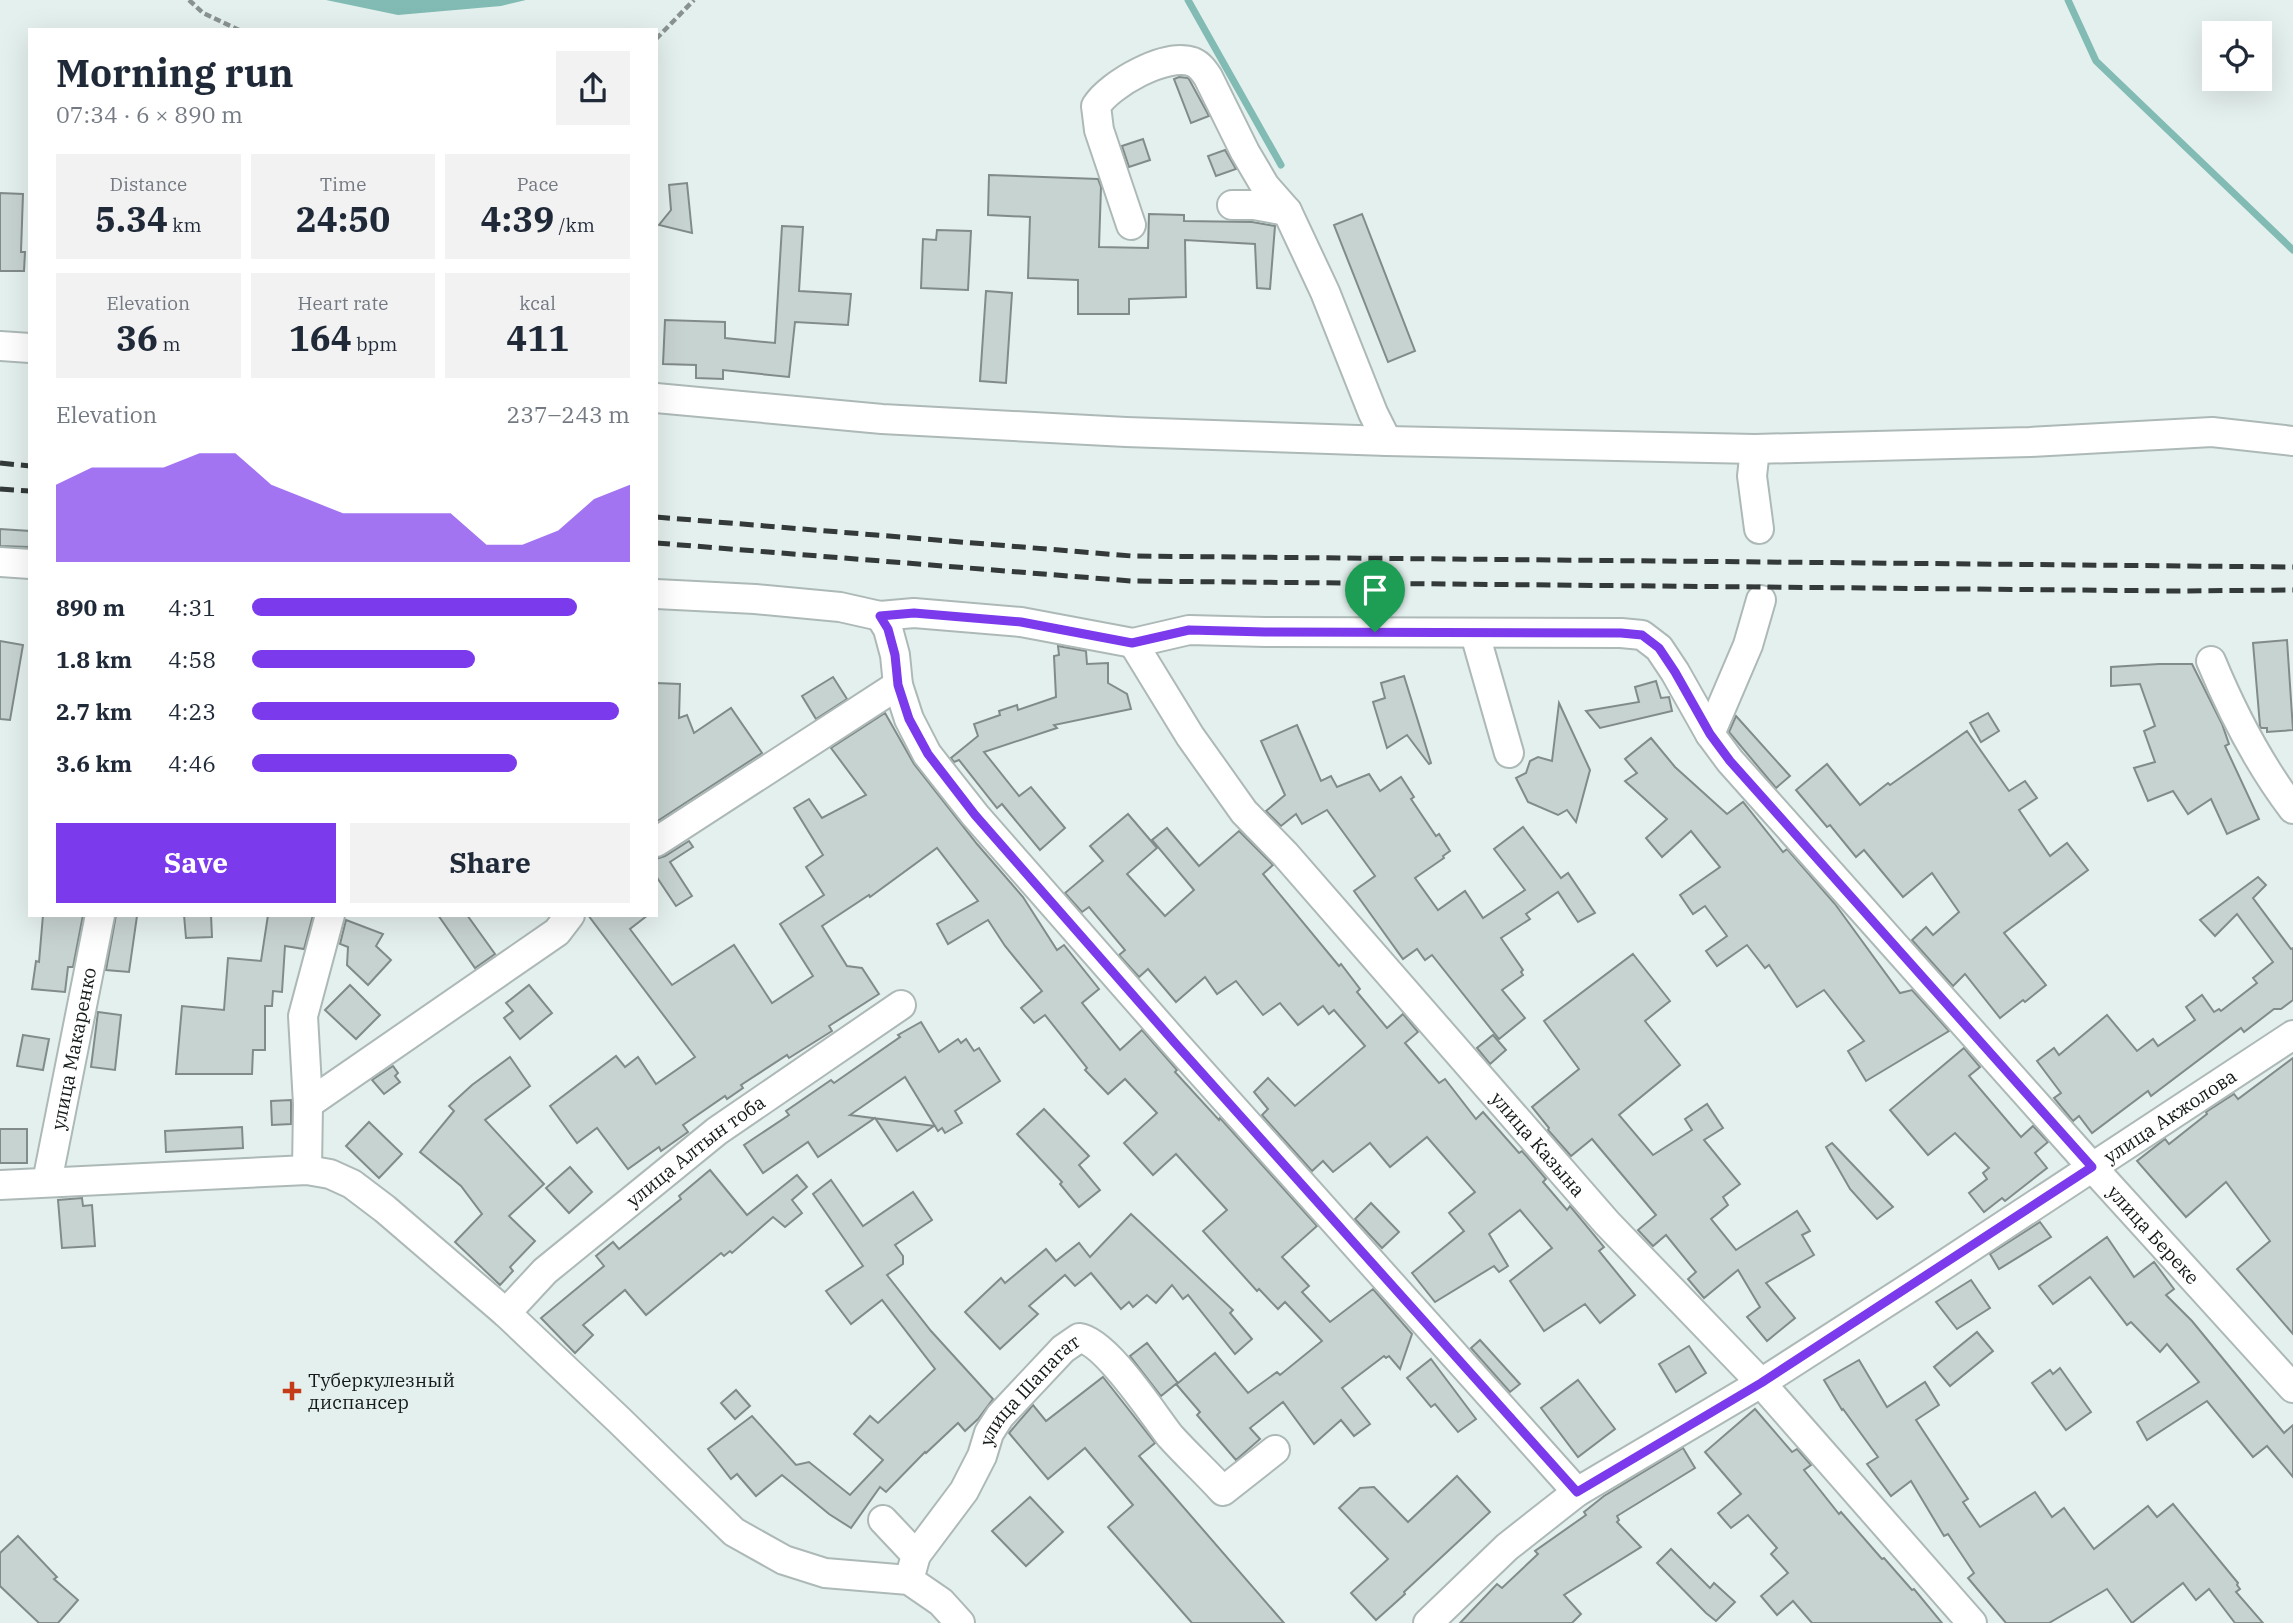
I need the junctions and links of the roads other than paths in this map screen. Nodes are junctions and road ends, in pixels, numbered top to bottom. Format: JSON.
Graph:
{"nodes":[{"id":1,"x":1232,"y":205,"type":"dead end"},
{"id":2,"x":1287,"y":211,"type":"junction"},
{"id":3,"x":1131,"y":225,"type":"dead end"},
{"id":4,"x":0,"y":346,"type":"edge"},
{"id":5,"x":28,"y":348,"type":"edge"},
{"id":6,"x":658,"y":398,"type":"edge"},
{"id":7,"x":1387,"y":441,"type":"junction"},
{"id":8,"x":2293,"y":441,"type":"edge"},
{"id":9,"x":1755,"y":449,"type":"junction"},
{"id":10,"x":1759,"y":530,"type":"dead end"},
{"id":11,"x":0,"y":562,"type":"edge"},
{"id":12,"x":28,"y":564,"type":"edge"},
{"id":13,"x":658,"y":594,"type":"edge"},
{"id":14,"x":1761,"y":600,"type":"dead end"},
{"id":15,"x":880,"y":616,"type":"junction"},
{"id":16,"x":1475,"y":634,"type":"junction"},
{"id":17,"x":1132,"y":643,"type":"junction"},
{"id":18,"x":2211,"y":662,"type":"dead end"},
{"id":19,"x":898,"y":685,"type":"junction"},
{"id":20,"x":1710,"y":734,"type":"junction"},
{"id":21,"x":1509,"y":752,"type":"dead end"},
{"id":22,"x":2293,"y":808,"type":"edge"},
{"id":23,"x":658,"y":841,"type":"edge"},
{"id":24,"x":100,"y":917,"type":"edge"},
{"id":25,"x":329,"y":917,"type":"edge"},
{"id":26,"x":568,"y":917,"type":"edge"},
{"id":27,"x":901,"y":1005,"type":"dead end"},
{"id":28,"x":2293,"y":1035,"type":"edge"},
{"id":29,"x":308,"y":1104,"type":"junction"},
{"id":30,"x":2092,"y":1167,"type":"junction"},
{"id":31,"x":307,"y":1170,"type":"junction"},
{"id":32,"x":47,"y":1182,"type":"junction"},
{"id":33,"x":0,"y":1185,"type":"edge"},
{"id":34,"x":506,"y":1313,"type":"junction"},
{"id":35,"x":1761,"y":1383,"type":"junction"},
{"id":36,"x":2293,"y":1388,"type":"edge"},
{"id":37,"x":1275,"y":1450,"type":"dead end"},
{"id":38,"x":1577,"y":1492,"type":"junction"},
{"id":39,"x":883,"y":1520,"type":"dead end"},
{"id":40,"x":912,"y":1567,"type":"junction"},
{"id":41,"x":960,"y":1623,"type":"edge"},
{"id":42,"x":1428,"y":1623,"type":"edge"},
{"id":43,"x":1972,"y":1623,"type":"edge"}],
"edges":[{"from":1,"to":2,"type":"street"},
{"from":2,"to":3,"type":"street"},
{"from":2,"to":7,"type":"street"},
{"from":4,"to":5,"type":"street"},
{"from":6,"to":7,"type":"street"},
{"from":7,"to":9,"type":"street"},
{"from":8,"to":9,"type":"street"},
{"from":9,"to":10,"type":"street"},
{"from":11,"to":12,"type":"street"},
{"from":13,"to":15,"type":"street"},
{"from":14,"to":20,"type":"street"},
{"from":15,"to":17,"type":"street"},
{"from":15,"to":19,"type":"street"},
{"from":16,"to":17,"type":"street","name":"улица Береке"},
{"from":16,"to":20,"type":"street","name":"улица Береке"},
{"from":16,"to":21,"type":"street"},
{"from":17,"to":35,"type":"street","name":"улица Казына"},
{"from":18,"to":22,"type":"street"},
{"from":19,"to":23,"type":"street"},
{"from":19,"to":38,"type":"street"},
{"from":20,"to":30,"type":"street","name":"улица Береке"},
{"from":24,"to":32,"type":"street","name":"улица Макаренко"},
{"from":25,"to":29,"type":"street"},
{"from":26,"to":29,"type":"street"},
{"from":27,"to":34,"type":"street","name":"улица Алтын тоба"},
{"from":28,"to":30,"type":"street","name":"улица Акжолова"},
{"from":29,"to":31,"type":"street"},
{"from":30,"to":35,"type":"street","name":"улица Акжолова"},
{"from":30,"to":36,"type":"street","name":"улица Береке"},
{"from":31,"to":32,"type":"street"},
{"from":31,"to":34,"type":"street"},
{"from":32,"to":33,"type":"street"},
{"from":34,"to":40,"type":"street"},
{"from":35,"to":38,"type":"street","name":"улица Акжолова"},
{"from":35,"to":43,"type":"street","name":"улица Казына"},
{"from":37,"to":40,"type":"street","name":"улица Шапагат"},
{"from":38,"to":42,"type":"street","name":"улица Акжолова"},
{"from":39,"to":40,"type":"street"},
{"from":40,"to":41,"type":"street"}]}
